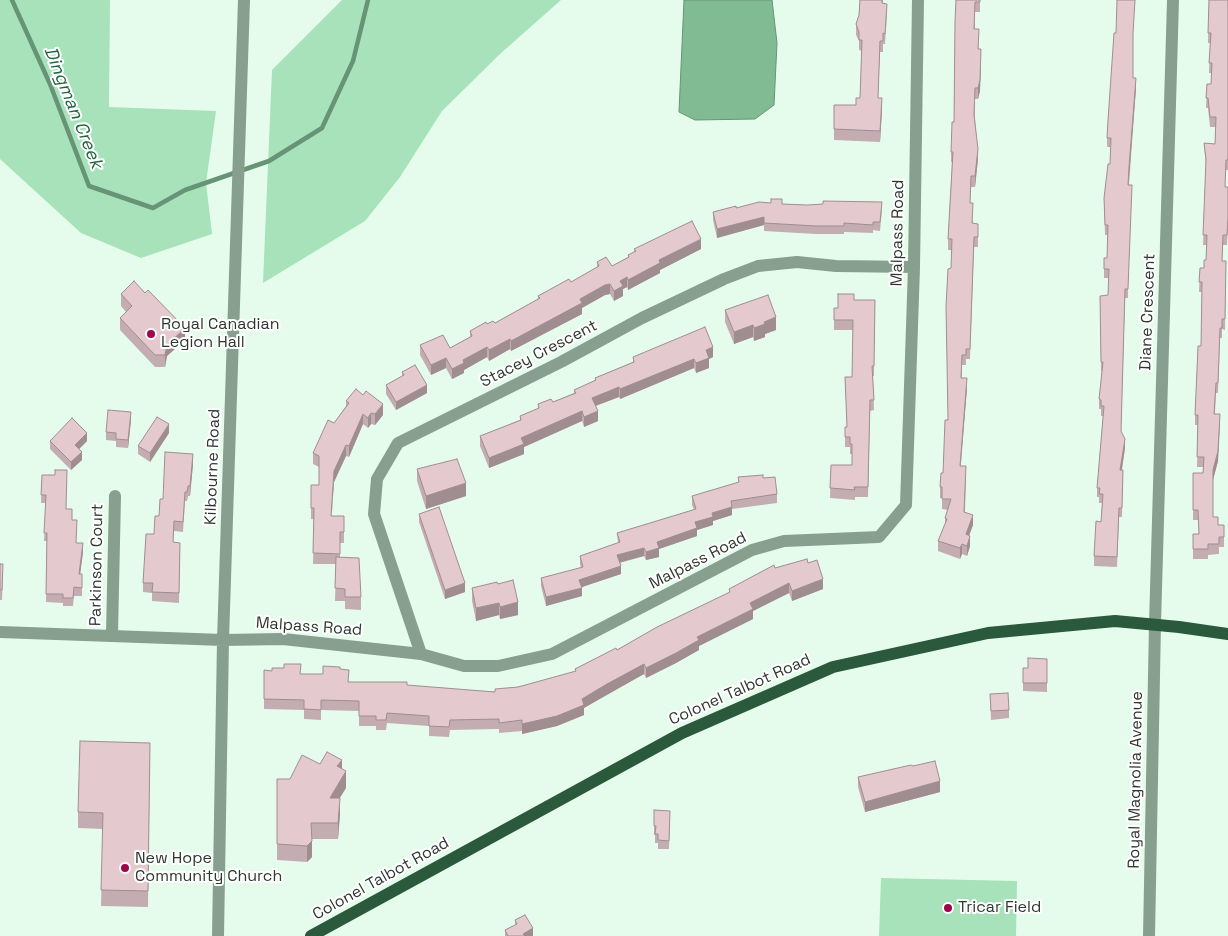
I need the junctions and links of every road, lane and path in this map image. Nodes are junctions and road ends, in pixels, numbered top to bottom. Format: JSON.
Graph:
{"nodes":[{"id":1,"x":244,"y":0,"type":"edge"},
{"id":2,"x":918,"y":0,"type":"edge"},
{"id":3,"x":1173,"y":0,"type":"edge"},
{"id":4,"x":914,"y":267,"type":"junction"},
{"id":5,"x":115,"y":496,"type":"dead end"},
{"id":6,"x":1155,"y":624,"type":"junction"},
{"id":7,"x":0,"y":632,"type":"edge"},
{"id":8,"x":112,"y":634,"type":"junction"},
{"id":9,"x":1228,"y":634,"type":"edge"},
{"id":10,"x":224,"y":640,"type":"junction"},
{"id":11,"x":421,"y":654,"type":"junction"},
{"id":12,"x":218,"y":936,"type":"edge"},
{"id":13,"x":310,"y":936,"type":"edge"},
{"id":14,"x":1149,"y":936,"type":"edge"}],
"edges":[{"from":1,"to":10,"type":"street","name":"Kilbourne Road"},
{"from":2,"to":4,"type":"street","name":"Malpass Road"},
{"from":3,"to":6,"type":"street","name":"Diane Crescent"},
{"from":4,"to":11,"type":"street","name":"Malpass Road"},
{"from":4,"to":11,"type":"street","name":"Stacey Crescent"},
{"from":5,"to":8,"type":"street","name":"Parkinson Court"},
{"from":6,"to":9,"type":"main road","name":"Colonel Talbot Road"},
{"from":6,"to":13,"type":"main road","name":"Colonel Talbot Road"},
{"from":6,"to":14,"type":"street","name":"Royal Magnolia Avenue"},
{"from":7,"to":8,"type":"street","name":"Malpass Road"},
{"from":8,"to":10,"type":"street","name":"Malpass Road"},
{"from":10,"to":11,"type":"street","name":"Malpass Road"},
{"from":10,"to":12,"type":"street","name":"Kilbourne Road"}]}
